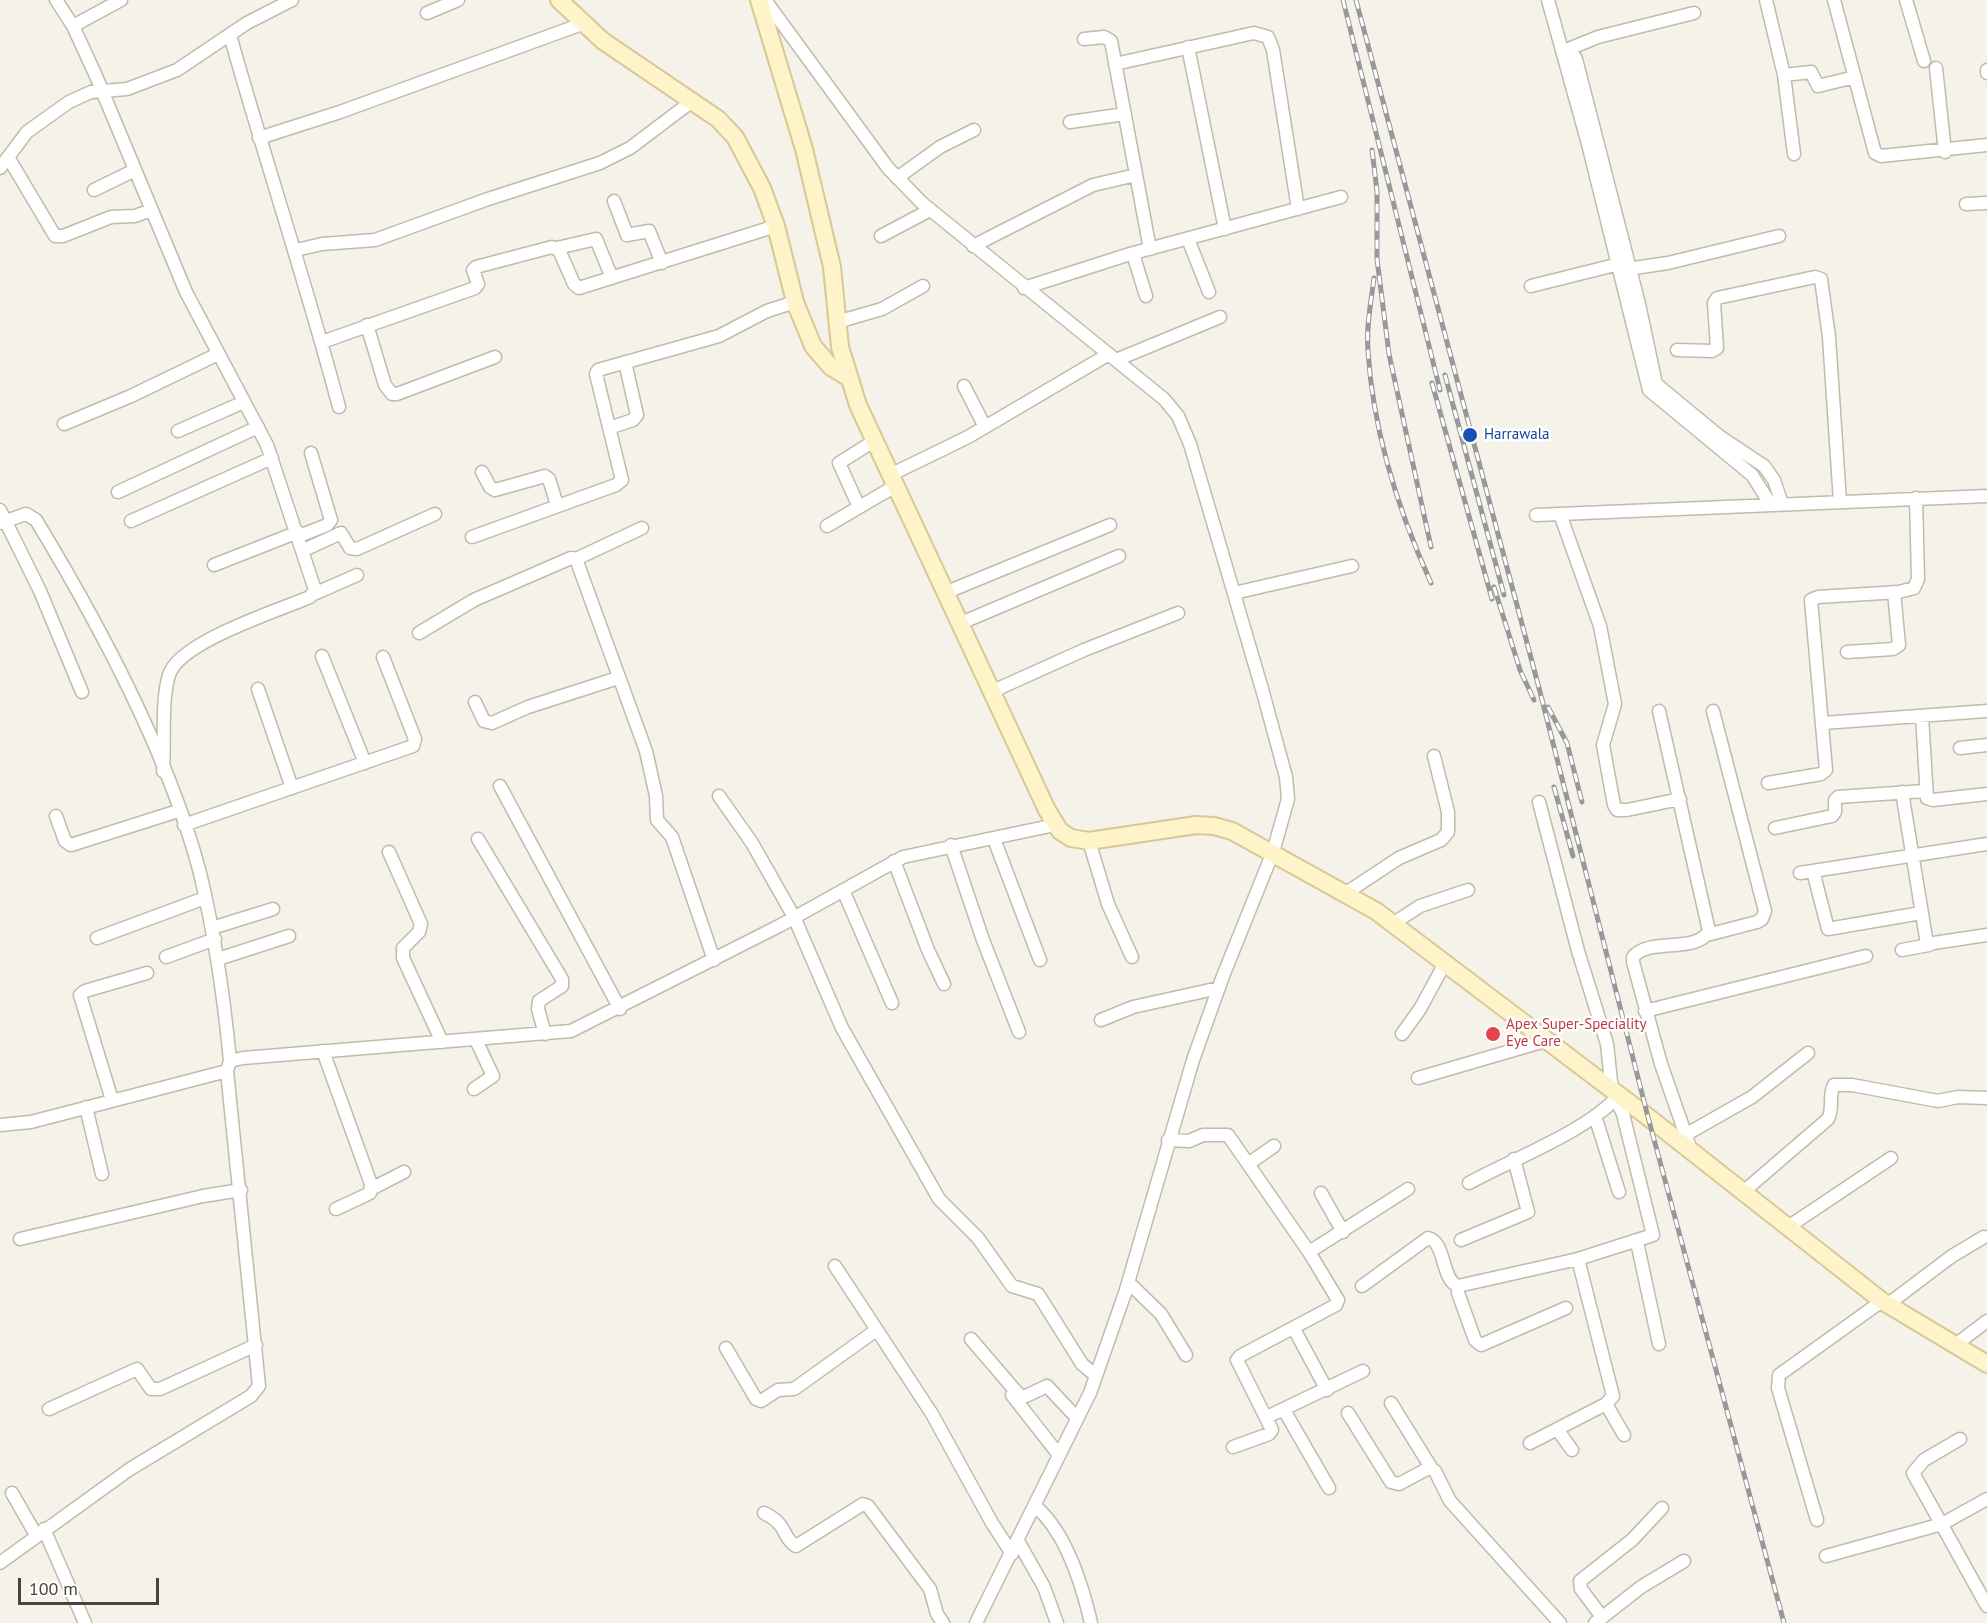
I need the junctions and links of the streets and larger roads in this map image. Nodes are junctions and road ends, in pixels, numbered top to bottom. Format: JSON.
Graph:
{"nodes":[{"id":1,"x":56,"y":0,"type":"edge"},
{"id":2,"x":121,"y":0,"type":"edge"},
{"id":3,"x":292,"y":0,"type":"edge"},
{"id":4,"x":459,"y":0,"type":"edge"},
{"id":5,"x":559,"y":0,"type":"edge"},
{"id":6,"x":759,"y":0,"type":"edge"},
{"id":7,"x":765,"y":0,"type":"edge"},
{"id":8,"x":1548,"y":0,"type":"edge"},
{"id":9,"x":1766,"y":0,"type":"edge"},
{"id":10,"x":1834,"y":0,"type":"edge"},
{"id":11,"x":1906,"y":0,"type":"edge"},
{"id":12,"x":1694,"y":13,"type":"dead end"},
{"id":13,"x":427,"y":14,"type":"dead end"},
{"id":14,"x":582,"y":24,"type":"junction"},
{"id":15,"x":73,"y":26,"type":"junction"},
{"id":16,"x":230,"y":35,"type":"junction"},
{"id":17,"x":1084,"y":39,"type":"dead end"},
{"id":18,"x":1188,"y":47,"type":"junction"},
{"id":19,"x":1564,"y":49,"type":"junction"},
{"id":20,"x":1924,"y":62,"type":"dead end"},
{"id":21,"x":1116,"y":64,"type":"junction"},
{"id":22,"x":1936,"y":68,"type":"dead end"},
{"id":23,"x":1784,"y":75,"type":"junction"},
{"id":24,"x":1855,"y":77,"type":"junction"},
{"id":25,"x":103,"y":91,"type":"junction"},
{"id":26,"x":691,"y":102,"type":"junction"},
{"id":27,"x":1125,"y":114,"type":"junction"},
{"id":28,"x":1070,"y":122,"type":"dead end"},
{"id":29,"x":974,"y":130,"type":"dead end"},
{"id":30,"x":259,"y":138,"type":"junction"},
{"id":31,"x":1987,"y":145,"type":"edge"},
{"id":32,"x":1945,"y":152,"type":"junction"},
{"id":33,"x":1794,"y":154,"type":"dead end"},
{"id":34,"x":8,"y":157,"type":"junction"},
{"id":35,"x":0,"y":168,"type":"edge"},
{"id":36,"x":135,"y":170,"type":"junction"},
{"id":37,"x":1136,"y":175,"type":"junction"},
{"id":38,"x":897,"y":178,"type":"junction"},
{"id":39,"x":94,"y":190,"type":"dead end"},
{"id":40,"x":1341,"y":197,"type":"dead end"},
{"id":41,"x":614,"y":201,"type":"dead end"},
{"id":42,"x":1987,"y":203,"type":"edge"},
{"id":43,"x":1966,"y":204,"type":"dead end"},
{"id":44,"x":1298,"y":209,"type":"junction"},
{"id":45,"x":151,"y":210,"type":"junction"},
{"id":46,"x":930,"y":210,"type":"junction"},
{"id":47,"x":776,"y":226,"type":"junction"},
{"id":48,"x":1225,"y":229,"type":"junction"},
{"id":49,"x":880,"y":236,"type":"dead end"},
{"id":50,"x":1779,"y":236,"type":"dead end"},
{"id":51,"x":1188,"y":239,"type":"junction"},
{"id":52,"x":973,"y":246,"type":"junction"},
{"id":53,"x":557,"y":248,"type":"junction"},
{"id":54,"x":1150,"y":249,"type":"junction"},
{"id":55,"x":296,"y":250,"type":"junction"},
{"id":56,"x":1133,"y":254,"type":"junction"},
{"id":57,"x":662,"y":263,"type":"junction"},
{"id":58,"x":1624,"y":266,"type":"junction"},
{"id":59,"x":612,"y":278,"type":"junction"},
{"id":60,"x":923,"y":285,"type":"dead end"},
{"id":61,"x":1531,"y":286,"type":"dead end"},
{"id":62,"x":1024,"y":288,"type":"junction"},
{"id":63,"x":1209,"y":292,"type":"dead end"},
{"id":64,"x":1146,"y":296,"type":"dead end"},
{"id":65,"x":795,"y":302,"type":"junction"},
{"id":66,"x":1220,"y":317,"type":"dead end"},
{"id":67,"x":837,"y":322,"type":"junction"},
{"id":68,"x":367,"y":325,"type":"junction"},
{"id":69,"x":322,"y":342,"type":"junction"},
{"id":70,"x":1677,"y":350,"type":"dead end"},
{"id":71,"x":218,"y":354,"type":"junction"},
{"id":72,"x":495,"y":357,"type":"dead end"},
{"id":73,"x":1112,"y":357,"type":"junction"},
{"id":74,"x":625,"y":362,"type":"junction"},
{"id":75,"x":849,"y":378,"type":"junction"},
{"id":76,"x":964,"y":386,"type":"dead end"},
{"id":77,"x":244,"y":402,"type":"junction"},
{"id":78,"x":339,"y":407,"type":"dead end"},
{"id":79,"x":64,"y":424,"type":"dead end"},
{"id":80,"x":258,"y":427,"type":"junction"},
{"id":81,"x":985,"y":427,"type":"junction"},
{"id":82,"x":609,"y":428,"type":"junction"},
{"id":83,"x":178,"y":431,"type":"dead end"},
{"id":84,"x":874,"y":441,"type":"junction"},
{"id":85,"x":311,"y":453,"type":"dead end"},
{"id":86,"x":272,"y":458,"type":"junction"},
{"id":87,"x":483,"y":472,"type":"dead end"},
{"id":88,"x":895,"y":480,"type":"junction"},
{"id":89,"x":118,"y":492,"type":"dead end"},
{"id":90,"x":1987,"y":496,"type":"edge"},
{"id":91,"x":1916,"y":498,"type":"junction"},
{"id":92,"x":1840,"y":502,"type":"junction"},
{"id":93,"x":1777,"y":504,"type":"junction"},
{"id":94,"x":557,"y":505,"type":"junction"},
{"id":95,"x":859,"y":507,"type":"junction"},
{"id":96,"x":435,"y":514,"type":"dead end"},
{"id":97,"x":1560,"y":514,"type":"junction"},
{"id":98,"x":1536,"y":515,"type":"dead end"},
{"id":99,"x":2,"y":518,"type":"edge"},
{"id":100,"x":131,"y":521,"type":"dead end"},
{"id":101,"x":1110,"y":525,"type":"dead end"},
{"id":102,"x":827,"y":526,"type":"dead end"},
{"id":103,"x":642,"y":528,"type":"dead end"},
{"id":104,"x":298,"y":534,"type":"junction"},
{"id":105,"x":472,"y":537,"type":"dead end"},
{"id":106,"x":303,"y":550,"type":"junction"},
{"id":107,"x":1119,"y":556,"type":"dead end"},
{"id":108,"x":576,"y":559,"type":"junction"},
{"id":109,"x":214,"y":565,"type":"dead end"},
{"id":110,"x":1352,"y":566,"type":"dead end"},
{"id":111,"x":357,"y":575,"type":"dead end"},
{"id":112,"x":947,"y":592,"type":"junction"},
{"id":113,"x":1894,"y":592,"type":"junction"},
{"id":114,"x":1234,"y":593,"type":"junction"},
{"id":115,"x":314,"y":594,"type":"junction"},
{"id":116,"x":1178,"y":613,"type":"dead end"},
{"id":117,"x":961,"y":623,"type":"junction"},
{"id":118,"x":419,"y":633,"type":"dead end"},
{"id":119,"x":1847,"y":652,"type":"dead end"},
{"id":120,"x":322,"y":656,"type":"dead end"},
{"id":121,"x":383,"y":657,"type":"dead end"},
{"id":122,"x":618,"y":678,"type":"junction"},
{"id":123,"x":258,"y":689,"type":"dead end"},
{"id":124,"x":993,"y":691,"type":"junction"},
{"id":125,"x":82,"y":692,"type":"dead end"},
{"id":126,"x":475,"y":702,"type":"dead end"},
{"id":127,"x":1659,"y":711,"type":"dead end"},
{"id":128,"x":1713,"y":711,"type":"dead end"},
{"id":129,"x":1987,"y":711,"type":"edge"},
{"id":130,"x":1922,"y":716,"type":"junction"},
{"id":131,"x":1823,"y":723,"type":"junction"},
{"id":132,"x":1987,"y":745,"type":"edge"},
{"id":133,"x":1960,"y":748,"type":"dead end"},
{"id":134,"x":1434,"y":756,"type":"dead end"},
{"id":135,"x":365,"y":763,"type":"junction"},
{"id":136,"x":164,"y":771,"type":"junction"},
{"id":137,"x":1768,"y":783,"type":"dead end"},
{"id":138,"x":500,"y":786,"type":"dead end"},
{"id":139,"x":292,"y":788,"type":"junction"},
{"id":140,"x":1925,"y":791,"type":"junction"},
{"id":141,"x":1902,"y":792,"type":"junction"},
{"id":142,"x":1987,"y":794,"type":"edge"},
{"id":143,"x":719,"y":796,"type":"dead end"},
{"id":144,"x":1680,"y":799,"type":"junction"},
{"id":145,"x":1539,"y":802,"type":"dead end"},
{"id":146,"x":178,"y":811,"type":"junction"},
{"id":147,"x":56,"y":816,"type":"dead end"},
{"id":148,"x":184,"y":825,"type":"junction"},
{"id":149,"x":1055,"y":825,"type":"junction"},
{"id":150,"x":1775,"y":828,"type":"dead end"},
{"id":151,"x":478,"y":839,"type":"dead end"},
{"id":152,"x":994,"y":839,"type":"junction"},
{"id":153,"x":1089,"y":842,"type":"junction"},
{"id":154,"x":1987,"y":844,"type":"edge"},
{"id":155,"x":951,"y":845,"type":"junction"},
{"id":156,"x":389,"y":852,"type":"dead end"},
{"id":157,"x":1273,"y":852,"type":"junction"},
{"id":158,"x":1911,"y":854,"type":"junction"},
{"id":159,"x":894,"y":861,"type":"junction"},
{"id":160,"x":1468,"y":890,"type":"dead end"},
{"id":161,"x":843,"y":891,"type":"junction"},
{"id":162,"x":1346,"y":893,"type":"junction"},
{"id":163,"x":205,"y":898,"type":"junction"},
{"id":164,"x":273,"y":909,"type":"dead end"},
{"id":165,"x":1921,"y":913,"type":"junction"},
{"id":166,"x":794,"y":917,"type":"junction"},
{"id":167,"x":1394,"y":923,"type":"junction"},
{"id":168,"x":213,"y":933,"type":"junction"},
{"id":169,"x":1707,"y":935,"type":"junction"},
{"id":170,"x":1987,"y":935,"type":"edge"},
{"id":171,"x":288,"y":936,"type":"dead end"},
{"id":172,"x":98,"y":938,"type":"dead end"},
{"id":173,"x":1929,"y":945,"type":"junction"},
{"id":174,"x":1902,"y":950,"type":"dead end"},
{"id":175,"x":1866,"y":956,"type":"dead end"},
{"id":176,"x":166,"y":957,"type":"dead end"},
{"id":177,"x":1132,"y":957,"type":"dead end"},
{"id":178,"x":218,"y":959,"type":"junction"},
{"id":179,"x":714,"y":960,"type":"junction"},
{"id":180,"x":1040,"y":960,"type":"dead end"},
{"id":181,"x":1445,"y":963,"type":"junction"},
{"id":182,"x":147,"y":973,"type":"dead end"},
{"id":183,"x":944,"y":984,"type":"dead end"},
{"id":184,"x":1219,"y":988,"type":"junction"},
{"id":185,"x":892,"y":1002,"type":"dead end"},
{"id":186,"x":620,"y":1009,"type":"junction"},
{"id":187,"x":1645,"y":1011,"type":"junction"},
{"id":188,"x":1101,"y":1020,"type":"dead end"},
{"id":189,"x":1019,"y":1032,"type":"dead end"},
{"id":190,"x":1402,"y":1034,"type":"dead end"},
{"id":191,"x":545,"y":1035,"type":"junction"},
{"id":192,"x":476,"y":1040,"type":"junction"},
{"id":193,"x":1545,"y":1041,"type":"junction"},
{"id":194,"x":442,"y":1042,"type":"junction"},
{"id":195,"x":322,"y":1051,"type":"junction"},
{"id":196,"x":1808,"y":1053,"type":"dead end"},
{"id":197,"x":228,"y":1066,"type":"junction"},
{"id":198,"x":1418,"y":1078,"type":"dead end"},
{"id":199,"x":474,"y":1089,"type":"dead end"},
{"id":200,"x":1614,"y":1095,"type":"junction"},
{"id":201,"x":1987,"y":1098,"type":"edge"},
{"id":202,"x":112,"y":1100,"type":"junction"},
{"id":203,"x":86,"y":1107,"type":"junction"},
{"id":204,"x":1595,"y":1116,"type":"junction"},
{"id":205,"x":0,"y":1125,"type":"edge"},
{"id":206,"x":1685,"y":1135,"type":"junction"},
{"id":207,"x":1168,"y":1140,"type":"junction"},
{"id":208,"x":1274,"y":1146,"type":"dead end"},
{"id":209,"x":1692,"y":1151,"type":"junction"},
{"id":210,"x":1514,"y":1158,"type":"junction"},
{"id":211,"x":1891,"y":1158,"type":"dead end"},
{"id":212,"x":1248,"y":1164,"type":"junction"},
{"id":213,"x":404,"y":1172,"type":"dead end"},
{"id":214,"x":102,"y":1174,"type":"dead end"},
{"id":215,"x":1469,"y":1183,"type":"dead end"},
{"id":216,"x":371,"y":1189,"type":"junction"},
{"id":217,"x":1408,"y":1189,"type":"dead end"},
{"id":218,"x":241,"y":1190,"type":"junction"},
{"id":219,"x":1619,"y":1192,"type":"dead end"},
{"id":220,"x":1743,"y":1192,"type":"junction"},
{"id":221,"x":1321,"y":1193,"type":"dead end"},
{"id":222,"x":336,"y":1209,"type":"dead end"},
{"id":223,"x":1788,"y":1227,"type":"junction"},
{"id":224,"x":1343,"y":1232,"type":"junction"},
{"id":225,"x":1984,"y":1237,"type":"dead end"},
{"id":226,"x":20,"y":1239,"type":"dead end"},
{"id":227,"x":1461,"y":1240,"type":"dead end"},
{"id":228,"x":1637,"y":1242,"type":"junction"},
{"id":229,"x":1310,"y":1252,"type":"junction"},
{"id":230,"x":1578,"y":1259,"type":"junction"},
{"id":231,"x":835,"y":1266,"type":"dead end"},
{"id":232,"x":1128,"y":1282,"type":"junction"},
{"id":233,"x":1362,"y":1286,"type":"dead end"},
{"id":234,"x":1458,"y":1286,"type":"junction"},
{"id":235,"x":1884,"y":1303,"type":"junction"},
{"id":236,"x":1566,"y":1308,"type":"dead end"},
{"id":237,"x":1987,"y":1321,"type":"edge"},
{"id":238,"x":1294,"y":1329,"type":"junction"},
{"id":239,"x":875,"y":1331,"type":"junction"},
{"id":240,"x":971,"y":1339,"type":"dead end"},
{"id":241,"x":1659,"y":1344,"type":"dead end"},
{"id":242,"x":256,"y":1345,"type":"junction"},
{"id":243,"x":1954,"y":1346,"type":"junction"},
{"id":244,"x":726,"y":1348,"type":"dead end"},
{"id":245,"x":1186,"y":1354,"type":"dead end"},
{"id":246,"x":1987,"y":1364,"type":"edge"},
{"id":247,"x":1363,"y":1371,"type":"dead end"},
{"id":248,"x":1096,"y":1376,"type":"junction"},
{"id":249,"x":1327,"y":1390,"type":"junction"},
{"id":250,"x":1012,"y":1395,"type":"dead end"},
{"id":251,"x":1391,"y":1403,"type":"dead end"},
{"id":252,"x":1606,"y":1404,"type":"junction"},
{"id":253,"x":49,"y":1409,"type":"dead end"},
{"id":254,"x":1284,"y":1410,"type":"junction"},
{"id":255,"x":1348,"y":1413,"type":"dead end"},
{"id":256,"x":1077,"y":1418,"type":"junction"},
{"id":257,"x":1267,"y":1418,"type":"junction"},
{"id":258,"x":1557,"y":1429,"type":"junction"},
{"id":259,"x":1624,"y":1435,"type":"dead end"},
{"id":260,"x":1960,"y":1439,"type":"dead end"},
{"id":261,"x":1530,"y":1443,"type":"dead end"},
{"id":262,"x":1233,"y":1447,"type":"dead end"},
{"id":263,"x":1572,"y":1450,"type":"dead end"},
{"id":264,"x":1059,"y":1455,"type":"junction"},
{"id":265,"x":1432,"y":1469,"type":"junction"},
{"id":266,"x":1329,"y":1488,"type":"dead end"},
{"id":267,"x":12,"y":1493,"type":"dead end"},
{"id":268,"x":1987,"y":1499,"type":"edge"},
{"id":269,"x":1035,"y":1506,"type":"junction"},
{"id":270,"x":1662,"y":1508,"type":"dead end"},
{"id":271,"x":764,"y":1513,"type":"dead end"},
{"id":272,"x":1817,"y":1520,"type":"dead end"},
{"id":273,"x":1942,"y":1524,"type":"junction"},
{"id":274,"x":40,"y":1532,"type":"junction"},
{"id":275,"x":1018,"y":1541,"type":"junction"},
{"id":276,"x":1012,"y":1554,"type":"junction"},
{"id":277,"x":1826,"y":1557,"type":"dead end"},
{"id":278,"x":1684,"y":1561,"type":"dead end"},
{"id":279,"x":0,"y":1563,"type":"edge"},
{"id":280,"x":1987,"y":1606,"type":"edge"},
{"id":281,"x":981,"y":1620,"type":"edge"},
{"id":282,"x":1599,"y":1620,"type":"edge"},
{"id":283,"x":85,"y":1623,"type":"edge"},
{"id":284,"x":943,"y":1623,"type":"edge"},
{"id":285,"x":1057,"y":1623,"type":"edge"},
{"id":286,"x":1091,"y":1623,"type":"edge"},
{"id":287,"x":1560,"y":1623,"type":"edge"}],
"edges":[{"from":1,"to":15,"type":"street"},
{"from":2,"to":15,"type":"street"},
{"from":3,"to":16,"type":"street"},
{"from":4,"to":13,"type":"street"},
{"from":5,"to":14,"type":"street"},
{"from":6,"to":67,"type":"street"},
{"from":7,"to":38,"type":"street"},
{"from":8,"to":19,"type":"street"},
{"from":9,"to":23,"type":"street"},
{"from":10,"to":24,"type":"street"},
{"from":11,"to":20,"type":"street"},
{"from":12,"to":19,"type":"street"},
{"from":14,"to":26,"type":"street"},
{"from":14,"to":30,"type":"street"},
{"from":15,"to":25,"type":"street"},
{"from":16,"to":25,"type":"street"},
{"from":16,"to":30,"type":"street"},
{"from":17,"to":21,"type":"street"},
{"from":18,"to":21,"type":"street"},
{"from":18,"to":44,"type":"street"},
{"from":18,"to":48,"type":"street"},
{"from":19,"to":58,"type":"street"},
{"from":21,"to":27,"type":"street"},
{"from":22,"to":32,"type":"street"},
{"from":23,"to":24,"type":"street"},
{"from":23,"to":33,"type":"street"},
{"from":24,"to":32,"type":"street"},
{"from":25,"to":34,"type":"street"},
{"from":25,"to":36,"type":"street"},
{"from":26,"to":47,"type":"street"},
{"from":26,"to":55,"type":"street"},
{"from":27,"to":28,"type":"street"},
{"from":27,"to":37,"type":"street"},
{"from":29,"to":38,"type":"street"},
{"from":30,"to":55,"type":"street"},
{"from":31,"to":32,"type":"street"},
{"from":34,"to":35,"type":"street"},
{"from":34,"to":45,"type":"street"},
{"from":36,"to":39,"type":"street"},
{"from":36,"to":45,"type":"street"},
{"from":37,"to":52,"type":"street"},
{"from":37,"to":54,"type":"street"},
{"from":38,"to":46,"type":"street"},
{"from":40,"to":44,"type":"street"},
{"from":41,"to":57,"type":"street"},
{"from":42,"to":43,"type":"street"},
{"from":44,"to":48,"type":"street"},
{"from":45,"to":71,"type":"street"},
{"from":46,"to":49,"type":"street"},
{"from":46,"to":52,"type":"street"},
{"from":47,"to":57,"type":"street"},
{"from":47,"to":65,"type":"street"},
{"from":48,"to":51,"type":"street"},
{"from":50,"to":58,"type":"street"},
{"from":51,"to":54,"type":"street"},
{"from":51,"to":63,"type":"street"},
{"from":52,"to":62,"type":"street"},
{"from":53,"to":59,"type":"street"},
{"from":53,"to":59,"type":"street"},
{"from":53,"to":68,"type":"street"},
{"from":54,"to":56,"type":"street"},
{"from":55,"to":69,"type":"street"},
{"from":56,"to":62,"type":"street"},
{"from":56,"to":64,"type":"street"},
{"from":57,"to":59,"type":"street"},
{"from":58,"to":61,"type":"street"},
{"from":58,"to":93,"type":"street"},
{"from":60,"to":67,"type":"street"},
{"from":62,"to":73,"type":"street"},
{"from":65,"to":74,"type":"street"},
{"from":65,"to":75,"type":"street"},
{"from":66,"to":73,"type":"street"},
{"from":67,"to":75,"type":"street"},
{"from":68,"to":69,"type":"street"},
{"from":68,"to":72,"type":"street"},
{"from":69,"to":78,"type":"street"},
{"from":70,"to":92,"type":"street"},
{"from":71,"to":77,"type":"street"},
{"from":71,"to":79,"type":"street"},
{"from":73,"to":81,"type":"street"},
{"from":73,"to":114,"type":"street"},
{"from":74,"to":82,"type":"street"},
{"from":74,"to":82,"type":"street"},
{"from":75,"to":84,"type":"street"},
{"from":76,"to":81,"type":"street"},
{"from":77,"to":80,"type":"street"},
{"from":77,"to":83,"type":"street"},
{"from":80,"to":86,"type":"street"},
{"from":80,"to":89,"type":"street"},
{"from":81,"to":88,"type":"street"},
{"from":82,"to":94,"type":"street"},
{"from":84,"to":88,"type":"street"},
{"from":84,"to":95,"type":"street"},
{"from":85,"to":104,"type":"street"},
{"from":86,"to":100,"type":"street"},
{"from":86,"to":104,"type":"street"},
{"from":87,"to":94,"type":"street"},
{"from":88,"to":95,"type":"street"},
{"from":88,"to":112,"type":"street"},
{"from":90,"to":91,"type":"street"},
{"from":91,"to":92,"type":"street"},
{"from":91,"to":113,"type":"street"},
{"from":92,"to":93,"type":"street"},
{"from":93,"to":97,"type":"street"},
{"from":94,"to":105,"type":"street"},
{"from":95,"to":102,"type":"street"},
{"from":96,"to":106,"type":"street"},
{"from":97,"to":98,"type":"street"},
{"from":97,"to":144,"type":"street"},
{"from":99,"to":125,"type":"street"},
{"from":99,"to":136,"type":"street"},
{"from":101,"to":112,"type":"street"},
{"from":103,"to":108,"type":"street"},
{"from":104,"to":106,"type":"street"},
{"from":104,"to":109,"type":"street"},
{"from":106,"to":115,"type":"street"},
{"from":107,"to":117,"type":"street"},
{"from":108,"to":118,"type":"street"},
{"from":108,"to":122,"type":"street"},
{"from":110,"to":114,"type":"street"},
{"from":111,"to":115,"type":"street"},
{"from":112,"to":117,"type":"street"},
{"from":113,"to":119,"type":"street"},
{"from":113,"to":131,"type":"street"},
{"from":114,"to":157,"type":"street"},
{"from":115,"to":136,"type":"street"},
{"from":116,"to":124,"type":"street"},
{"from":117,"to":124,"type":"street"},
{"from":120,"to":135,"type":"street"},
{"from":121,"to":135,"type":"street"},
{"from":122,"to":126,"type":"street"},
{"from":122,"to":179,"type":"street"},
{"from":123,"to":139,"type":"street"},
{"from":124,"to":149,"type":"street"},
{"from":127,"to":144,"type":"street"},
{"from":128,"to":169,"type":"street"},
{"from":129,"to":130,"type":"street"},
{"from":130,"to":131,"type":"street"},
{"from":130,"to":140,"type":"street"},
{"from":131,"to":137,"type":"street"},
{"from":132,"to":133,"type":"street"},
{"from":134,"to":162,"type":"street"},
{"from":135,"to":139,"type":"street"},
{"from":136,"to":146,"type":"street"},
{"from":138,"to":186,"type":"street"},
{"from":139,"to":148,"type":"street"},
{"from":140,"to":141,"type":"street"},
{"from":140,"to":142,"type":"street"},
{"from":141,"to":150,"type":"street"},
{"from":141,"to":158,"type":"street"},
{"from":143,"to":166,"type":"street"},
{"from":144,"to":169,"type":"street"},
{"from":145,"to":200,"type":"street"},
{"from":146,"to":147,"type":"street"},
{"from":146,"to":148,"type":"street"},
{"from":148,"to":163,"type":"street"},
{"from":149,"to":152,"type":"street"},
{"from":149,"to":153,"type":"street"},
{"from":151,"to":191,"type":"street"},
{"from":152,"to":155,"type":"street"},
{"from":152,"to":180,"type":"street"},
{"from":153,"to":157,"type":"street"},
{"from":153,"to":177,"type":"street"},
{"from":154,"to":158,"type":"street"},
{"from":155,"to":159,"type":"street"},
{"from":155,"to":189,"type":"street"},
{"from":156,"to":194,"type":"street"},
{"from":157,"to":162,"type":"street"},
{"from":157,"to":184,"type":"street"},
{"from":158,"to":165,"type":"street"},
{"from":158,"to":165,"type":"street"},
{"from":159,"to":161,"type":"street"},
{"from":159,"to":183,"type":"street"},
{"from":160,"to":167,"type":"street"},
{"from":161,"to":166,"type":"street"},
{"from":161,"to":185,"type":"street"},
{"from":162,"to":167,"type":"street"},
{"from":163,"to":168,"type":"street"},
{"from":163,"to":172,"type":"street"},
{"from":164,"to":168,"type":"street"},
{"from":165,"to":173,"type":"street"},
{"from":166,"to":179,"type":"street"},
{"from":166,"to":248,"type":"street"},
{"from":167,"to":181,"type":"street"},
{"from":168,"to":176,"type":"street"},
{"from":168,"to":178,"type":"street"},
{"from":169,"to":187,"type":"street"},
{"from":170,"to":173,"type":"street"},
{"from":171,"to":178,"type":"street"},
{"from":173,"to":174,"type":"street"},
{"from":175,"to":187,"type":"street"},
{"from":178,"to":197,"type":"street"},
{"from":179,"to":186,"type":"street"},
{"from":181,"to":190,"type":"street"},
{"from":181,"to":193,"type":"street"},
{"from":182,"to":202,"type":"street"},
{"from":184,"to":188,"type":"street"},
{"from":184,"to":207,"type":"street"},
{"from":186,"to":191,"type":"street"},
{"from":187,"to":206,"type":"street"},
{"from":191,"to":192,"type":"street"},
{"from":192,"to":194,"type":"street"},
{"from":192,"to":199,"type":"street"},
{"from":193,"to":198,"type":"street"},
{"from":193,"to":200,"type":"street"},
{"from":194,"to":195,"type":"street"},
{"from":195,"to":197,"type":"street"},
{"from":195,"to":216,"type":"street"},
{"from":196,"to":206,"type":"street"},
{"from":197,"to":202,"type":"street"},
{"from":197,"to":218,"type":"street"},
{"from":200,"to":204,"type":"street"},
{"from":200,"to":209,"type":"street"},
{"from":200,"to":228,"type":"street"},
{"from":201,"to":220,"type":"street"},
{"from":202,"to":203,"type":"street"},
{"from":203,"to":205,"type":"street"},
{"from":203,"to":214,"type":"street"},
{"from":204,"to":210,"type":"street"},
{"from":204,"to":219,"type":"street"},
{"from":206,"to":209,"type":"street"},
{"from":207,"to":212,"type":"street"},
{"from":207,"to":232,"type":"street"},
{"from":208,"to":212,"type":"street"},
{"from":209,"to":220,"type":"street"},
{"from":210,"to":215,"type":"street"},
{"from":210,"to":227,"type":"street"},
{"from":211,"to":223,"type":"street"},
{"from":212,"to":229,"type":"street"},
{"from":213,"to":216,"type":"street"},
{"from":216,"to":222,"type":"street"},
{"from":217,"to":224,"type":"street"},
{"from":218,"to":226,"type":"street"},
{"from":218,"to":242,"type":"street"},
{"from":220,"to":223,"type":"street"},
{"from":221,"to":224,"type":"street"},
{"from":223,"to":235,"type":"street"},
{"from":224,"to":229,"type":"street"},
{"from":225,"to":235,"type":"street"},
{"from":228,"to":230,"type":"street"},
{"from":228,"to":241,"type":"street"},
{"from":229,"to":238,"type":"street"},
{"from":230,"to":234,"type":"street"},
{"from":230,"to":252,"type":"street"},
{"from":231,"to":239,"type":"street"},
{"from":232,"to":245,"type":"street"},
{"from":232,"to":248,"type":"street"},
{"from":233,"to":234,"type":"street"},
{"from":234,"to":236,"type":"street"},
{"from":235,"to":243,"type":"street"},
{"from":235,"to":272,"type":"street"},
{"from":237,"to":243,"type":"street"},
{"from":238,"to":249,"type":"street"},
{"from":238,"to":257,"type":"street"},
{"from":239,"to":244,"type":"street"},
{"from":239,"to":276,"type":"street"},
{"from":240,"to":256,"type":"street"},
{"from":242,"to":253,"type":"street"},
{"from":242,"to":274,"type":"street"},
{"from":243,"to":246,"type":"street"},
{"from":247,"to":249,"type":"street"},
{"from":248,"to":256,"type":"street"},
{"from":249,"to":254,"type":"street"},
{"from":250,"to":264,"type":"street"},
{"from":251,"to":265,"type":"street"},
{"from":252,"to":258,"type":"street"},
{"from":252,"to":259,"type":"street"},
{"from":254,"to":257,"type":"street"},
{"from":254,"to":266,"type":"street"},
{"from":255,"to":265,"type":"street"},
{"from":256,"to":264,"type":"street"},
{"from":257,"to":262,"type":"street"},
{"from":258,"to":261,"type":"street"},
{"from":258,"to":263,"type":"street"},
{"from":260,"to":273,"type":"street"},
{"from":264,"to":269,"type":"street"},
{"from":265,"to":287,"type":"street"},
{"from":267,"to":274,"type":"street"},
{"from":268,"to":273,"type":"street"},
{"from":269,"to":275,"type":"street"},
{"from":269,"to":286,"type":"street"},
{"from":270,"to":282,"type":"street"},
{"from":271,"to":284,"type":"street"},
{"from":273,"to":277,"type":"street"},
{"from":273,"to":280,"type":"street"},
{"from":274,"to":279,"type":"street"},
{"from":274,"to":283,"type":"street"},
{"from":275,"to":276,"type":"street"},
{"from":275,"to":285,"type":"street"},
{"from":276,"to":281,"type":"street"},
{"from":278,"to":282,"type":"street"}]}
